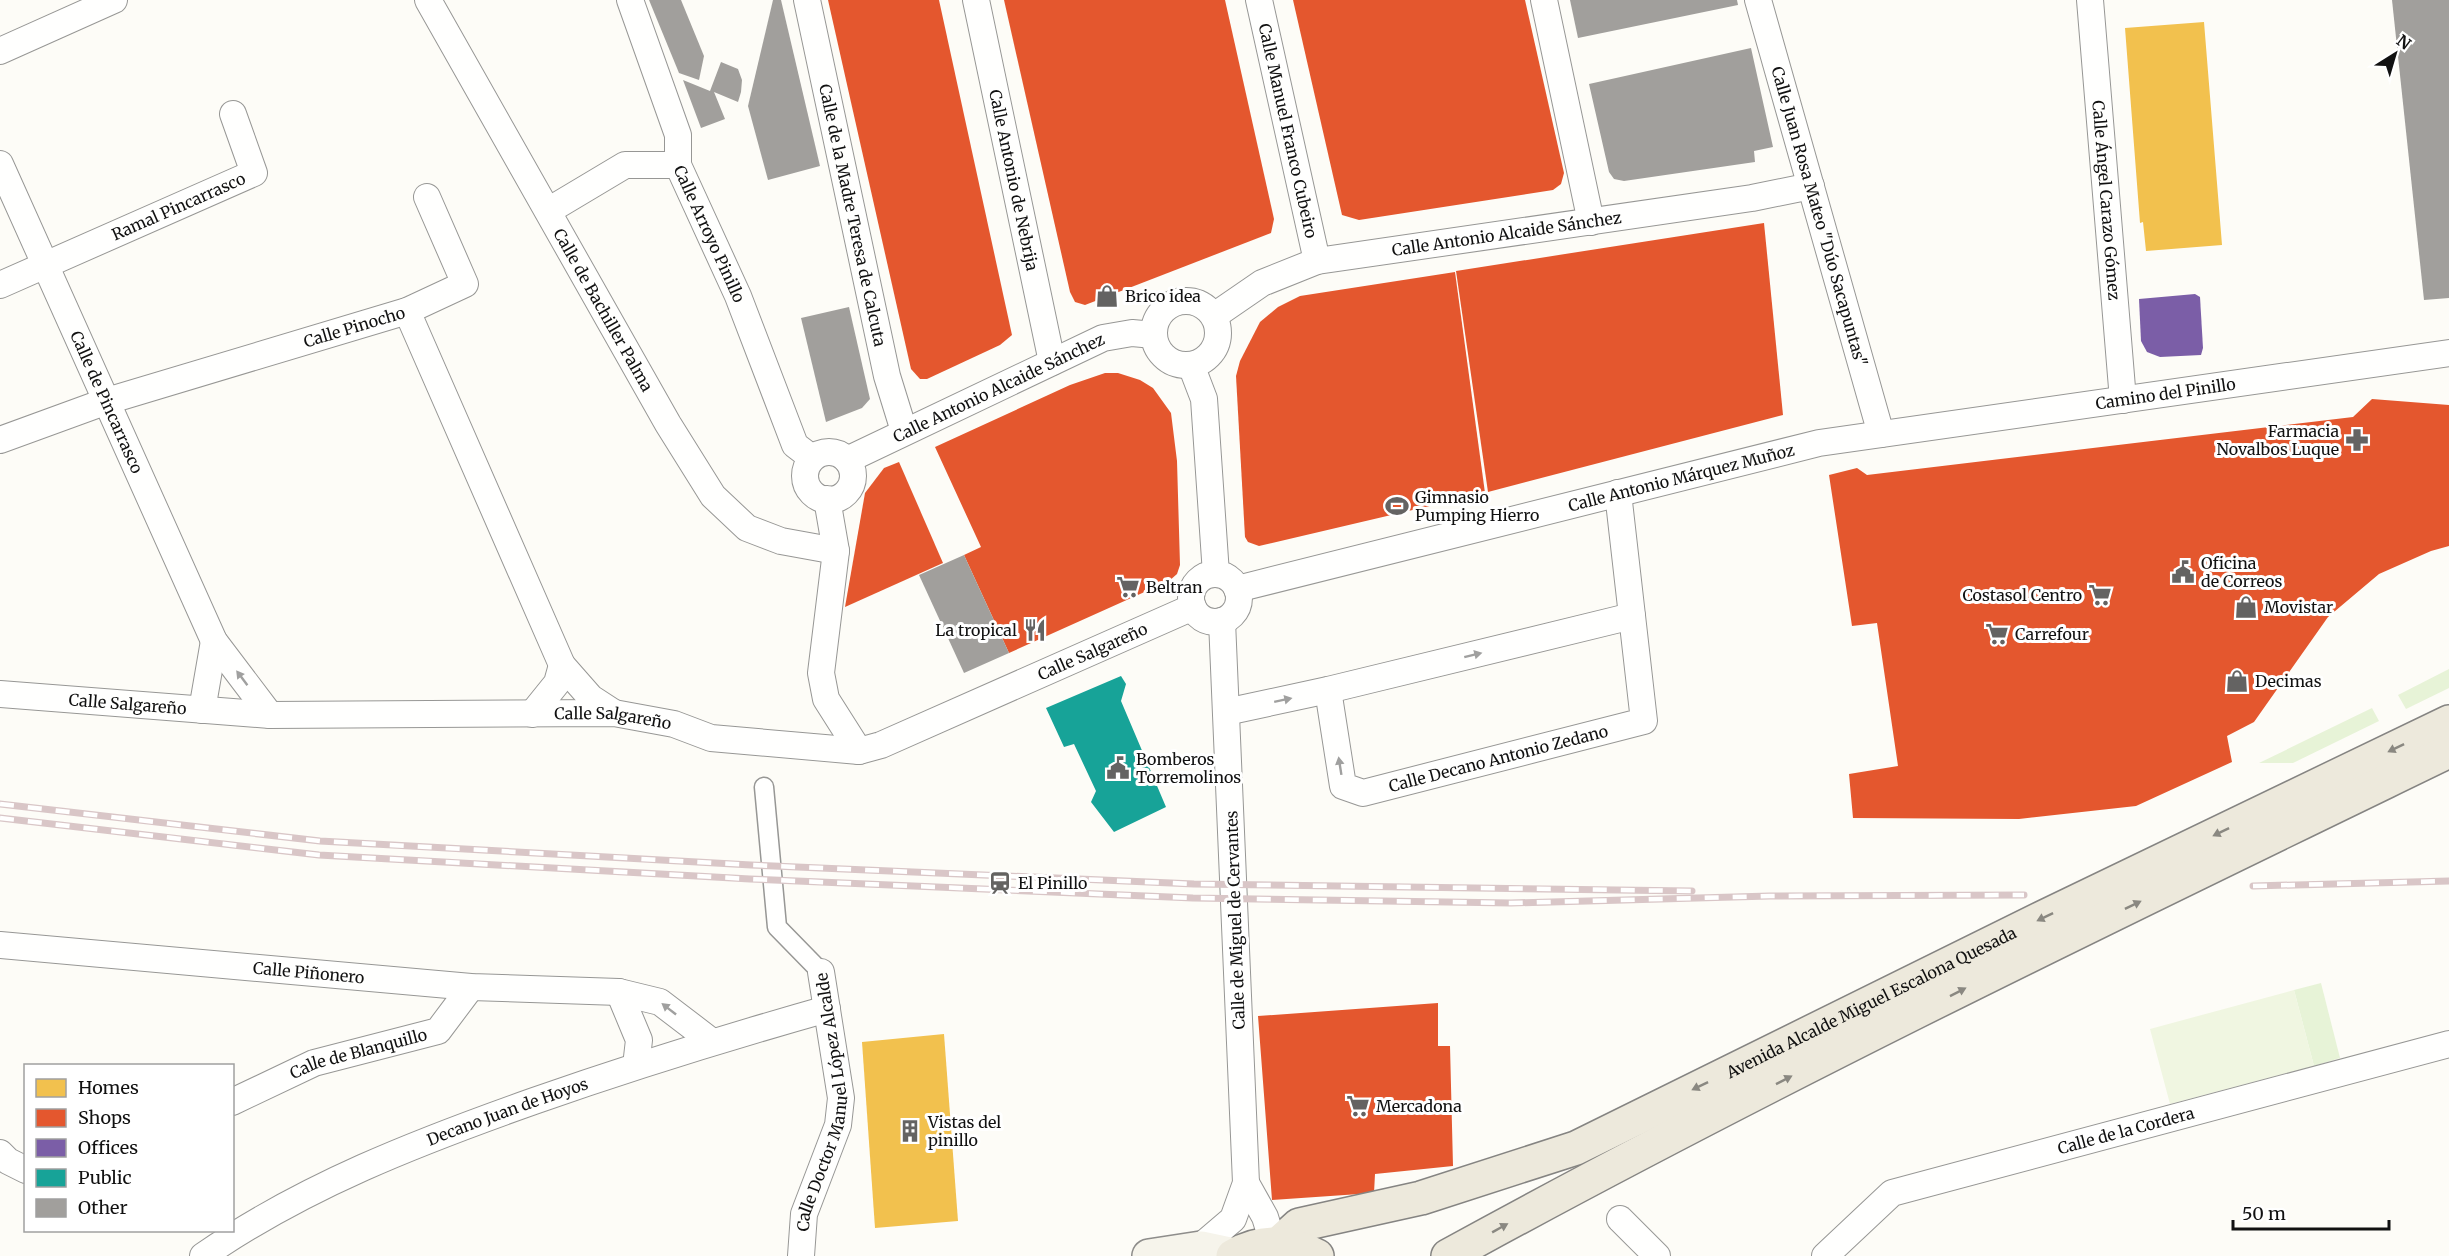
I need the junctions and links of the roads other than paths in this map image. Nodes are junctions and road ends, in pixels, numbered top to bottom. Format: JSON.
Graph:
{"nodes":[{"id":1,"x":114,"y":0,"type":"edge"},
{"id":2,"x":428,"y":0,"type":"edge"},
{"id":3,"x":630,"y":0,"type":"edge"},
{"id":4,"x":807,"y":0,"type":"edge"},
{"id":5,"x":976,"y":0,"type":"edge"},
{"id":6,"x":1259,"y":0,"type":"edge"},
{"id":7,"x":1544,"y":0,"type":"edge"},
{"id":8,"x":1758,"y":0,"type":"edge"},
{"id":9,"x":2090,"y":0,"type":"edge"},
{"id":10,"x":0,"y":51,"type":"edge"},
{"id":11,"x":233,"y":114,"type":"dead end"},
{"id":12,"x":0,"y":164,"type":"edge"},
{"id":13,"x":678,"y":165,"type":"junction"},
{"id":14,"x":1811,"y":186,"type":"junction"},
{"id":15,"x":426,"y":197,"type":"dead end"},
{"id":16,"x":558,"y":206,"type":"dead end"},
{"id":17,"x":1591,"y":222,"type":"junction"},
{"id":18,"x":1317,"y":261,"type":"junction"},
{"id":19,"x":45,"y":264,"type":"junction"},
{"id":20,"x":0,"y":285,"type":"edge"},
{"id":21,"x":407,"y":311,"type":"junction"},
{"id":22,"x":1214,"y":316,"type":"junction"},
{"id":23,"x":1154,"y":335,"type":"junction"},
{"id":24,"x":2449,"y":353,"type":"edge"},
{"id":25,"x":1052,"y":362,"type":"junction"},
{"id":26,"x":1191,"y":365,"type":"junction"},
{"id":27,"x":2123,"y":400,"type":"junction"},
{"id":28,"x":107,"y":401,"type":"junction"},
{"id":29,"x":904,"y":431,"type":"junction"},
{"id":30,"x":1881,"y":434,"type":"junction"},
{"id":31,"x":0,"y":440,"type":"edge"},
{"id":32,"x":812,"y":458,"type":"junction"},
{"id":33,"x":847,"y":460,"type":"junction"},
{"id":34,"x":1617,"y":493,"type":"junction"},
{"id":35,"x":827,"y":499,"type":"junction"},
{"id":36,"x":836,"y":550,"type":"junction"},
{"id":37,"x":1216,"y":574,"type":"junction"},
{"id":38,"x":1237,"y":589,"type":"junction"},
{"id":39,"x":1193,"y":607,"type":"junction"},
{"id":40,"x":1632,"y":616,"type":"junction"},
{"id":41,"x":1222,"y":621,"type":"junction"},
{"id":42,"x":214,"y":641,"type":"junction"},
{"id":43,"x":562,"y":665,"type":"junction"},
{"id":44,"x":1328,"y":690,"type":"junction"},
{"id":45,"x":0,"y":694,"type":"edge"},
{"id":46,"x":202,"y":710,"type":"junction"},
{"id":47,"x":1226,"y":712,"type":"junction"},
{"id":48,"x":614,"y":713,"type":"junction"},
{"id":49,"x":532,"y":714,"type":"junction"},
{"id":50,"x":270,"y":715,"type":"junction"},
{"id":51,"x":2449,"y":722,"type":"edge"},
{"id":52,"x":859,"y":751,"type":"junction"},
{"id":53,"x":2449,"y":751,"type":"edge"},
{"id":54,"x":764,"y":787,"type":"dead end"},
{"id":55,"x":0,"y":945,"type":"edge"},
{"id":56,"x":821,"y":972,"type":"joint"},
{"id":57,"x":471,"y":987,"type":"junction"},
{"id":58,"x":619,"y":992,"type":"junction"},
{"id":59,"x":827,"y":1009,"type":"junction"},
{"id":60,"x":711,"y":1041,"type":"junction"},
{"id":61,"x":2449,"y":1044,"type":"edge"},
{"id":62,"x":636,"y":1066,"type":"junction"},
{"id":63,"x":234,"y":1101,"type":"edge"},
{"id":64,"x":0,"y":1153,"type":"edge"},
{"id":65,"x":24,"y":1169,"type":"edge"},
{"id":66,"x":1246,"y":1183,"type":"junction"},
{"id":67,"x":1233,"y":1219,"type":"junction"},
{"id":68,"x":1620,"y":1219,"type":"dead end"},
{"id":69,"x":1276,"y":1243,"type":"junction"},
{"id":70,"x":1199,"y":1248,"type":"junction"},
{"id":71,"x":1236,"y":1254,"type":"edge"},
{"id":72,"x":202,"y":1256,"type":"edge"},
{"id":73,"x":801,"y":1256,"type":"edge"},
{"id":74,"x":1149,"y":1256,"type":"edge"},
{"id":75,"x":1317,"y":1256,"type":"edge"},
{"id":76,"x":1448,"y":1256,"type":"edge"},
{"id":77,"x":1657,"y":1256,"type":"edge"},
{"id":78,"x":1825,"y":1256,"type":"edge"}],
"edges":[{"from":1,"to":10,"type":"street"},
{"from":2,"to":36,"type":"street","name":"Calle de Bachiller Palma"},
{"from":3,"to":13,"type":"street","name":"Calle Arroyo Pinillo"},
{"from":4,"to":29,"type":"street","name":"Calle de la Madre Teresa de Calcuta"},
{"from":5,"to":25,"type":"street","name":"Calle Antonio de Nebrija"},
{"from":6,"to":18,"type":"street","name":"Calle Manuel Franco Cubeiro"},
{"from":7,"to":17,"type":"street"},
{"from":8,"to":14,"type":"street","name":"Calle Juan Rosa Mateo \"Dúo Sacapuntas\""},
{"from":9,"to":27,"type":"street","name":"Calle Ángel Carazo Gómez"},
{"from":11,"to":19,"type":"street","name":"Ramal Pincarrasco"},
{"from":12,"to":19,"type":"street","name":"Calle de Pincarrasco"},
{"from":13,"to":16,"type":"street"},
{"from":13,"to":32,"type":"street","name":"Calle Arroyo Pinillo"},
{"from":14,"to":17,"type":"street","name":"Calle Antonio Alcaide Sánchez"},
{"from":14,"to":30,"type":"street","name":"Calle Juan Rosa Mateo \"Dúo Sacapuntas\""},
{"from":15,"to":21,"type":"street"},
{"from":17,"to":18,"type":"street","name":"Calle Antonio Alcaide Sánchez"},
{"from":18,"to":22,"type":"street","name":"Calle Antonio Alcaide Sánchez"},
{"from":19,"to":20,"type":"street"},
{"from":19,"to":28,"type":"street","name":"Calle de Pincarrasco"},
{"from":21,"to":28,"type":"street","name":"Calle Pinocho"},
{"from":21,"to":43,"type":"street","name":"Calle Pinocho"},
{"from":22,"to":23,"type":"street"},
{"from":22,"to":26,"type":"street"},
{"from":23,"to":25,"type":"street","name":"Calle Antonio Alcaide Sánchez"},
{"from":23,"to":26,"type":"street"},
{"from":24,"to":27,"type":"street","name":"Camino del Pinillo"},
{"from":25,"to":29,"type":"street","name":"Calle Antonio Alcaide Sánchez"},
{"from":26,"to":37,"type":"street"},
{"from":27,"to":30,"type":"street","name":"Camino del Pinillo"},
{"from":28,"to":31,"type":"street","name":"Calle Pinocho"},
{"from":28,"to":42,"type":"street","name":"Calle de Pincarrasco"},
{"from":29,"to":33,"type":"street","name":"Calle Antonio Alcaide Sánchez"},
{"from":30,"to":34,"type":"street","name":"Calle Antonio Márquez Muñoz"},
{"from":32,"to":33,"type":"street"},
{"from":32,"to":35,"type":"street"},
{"from":33,"to":35,"type":"street"},
{"from":34,"to":38,"type":"street","name":"Calle Antonio Márquez Muñoz"},
{"from":34,"to":40,"type":"street","name":"Calle Decano Antonio Zedano"},
{"from":35,"to":36,"type":"street"},
{"from":36,"to":52,"type":"street"},
{"from":37,"to":38,"type":"street"},
{"from":37,"to":39,"type":"street"},
{"from":38,"to":41,"type":"street"},
{"from":39,"to":41,"type":"street"},
{"from":39,"to":52,"type":"street","name":"Calle Salgareño"},
{"from":44,"to":40,"type":"street","one_way":true},
{"from":40,"to":44,"type":"street","name":"Calle Decano Antonio Zedano","one_way":true},
{"from":41,"to":47,"type":"street","name":"Calle de Miguel de Cervantes"},
{"from":42,"to":46,"type":"street"},
{"from":50,"to":42,"type":"street","name":"Calle de Pincarrasco","one_way":true},
{"from":43,"to":48,"type":"street","name":"Calle Pinocho"},
{"from":43,"to":49,"type":"street"},
{"from":47,"to":44,"type":"street","one_way":true},
{"from":45,"to":46,"type":"street","name":"Calle Salgareño"},
{"from":46,"to":50,"type":"street","name":"Calle Salgareño"},
{"from":47,"to":66,"type":"street","name":"Calle de Miguel de Cervantes"},
{"from":48,"to":49,"type":"street","name":"Calle Salgareño"},
{"from":48,"to":52,"type":"street","name":"Calle Salgareño"},
{"from":49,"to":50,"type":"street","name":"Calle Salgareño"},
{"from":51,"to":69,"type":"main road","name":"Avenida Alcalde Miguel Escalona Quesada","one_way":true},
{"from":76,"to":53,"type":"main road","name":"Avenida Alcalde Miguel Escalona Quesada","one_way":true},
{"from":54,"to":56,"type":"street","name":"Calle Doctor Manuel López Alcalde"},
{"from":55,"to":57,"type":"street","name":"Calle Piñonero"},
{"from":56,"to":59,"type":"street","name":"Calle Doctor Manuel López Alcalde"},
{"from":57,"to":58,"type":"street","name":"Calle Piñonero"},
{"from":57,"to":63,"type":"street","name":"Calle de Blanquillo"},
{"from":60,"to":58,"type":"street","name":"Calle Piñonero","one_way":true},
{"from":58,"to":62,"type":"street"},
{"from":59,"to":60,"type":"street","name":"Decano Juan de Hoyos"},
{"from":59,"to":73,"type":"street","name":"Calle Doctor Manuel López Alcalde"},
{"from":60,"to":62,"type":"street","name":"Decano Juan de Hoyos"},
{"from":61,"to":78,"type":"street","name":"Calle de la Cordera"},
{"from":62,"to":72,"type":"street","name":"Decano Juan de Hoyos"},
{"from":64,"to":65,"type":"street"},
{"from":66,"to":67,"type":"street"},
{"from":66,"to":69,"type":"street"},
{"from":67,"to":70,"type":"street"},
{"from":67,"to":71,"type":"street"},
{"from":68,"to":77,"type":"street"},
{"from":69,"to":71,"type":"main road"},
{"from":69,"to":75,"type":"main road"},
{"from":70,"to":71,"type":"main road"},
{"from":70,"to":74,"type":"main road"}]}
